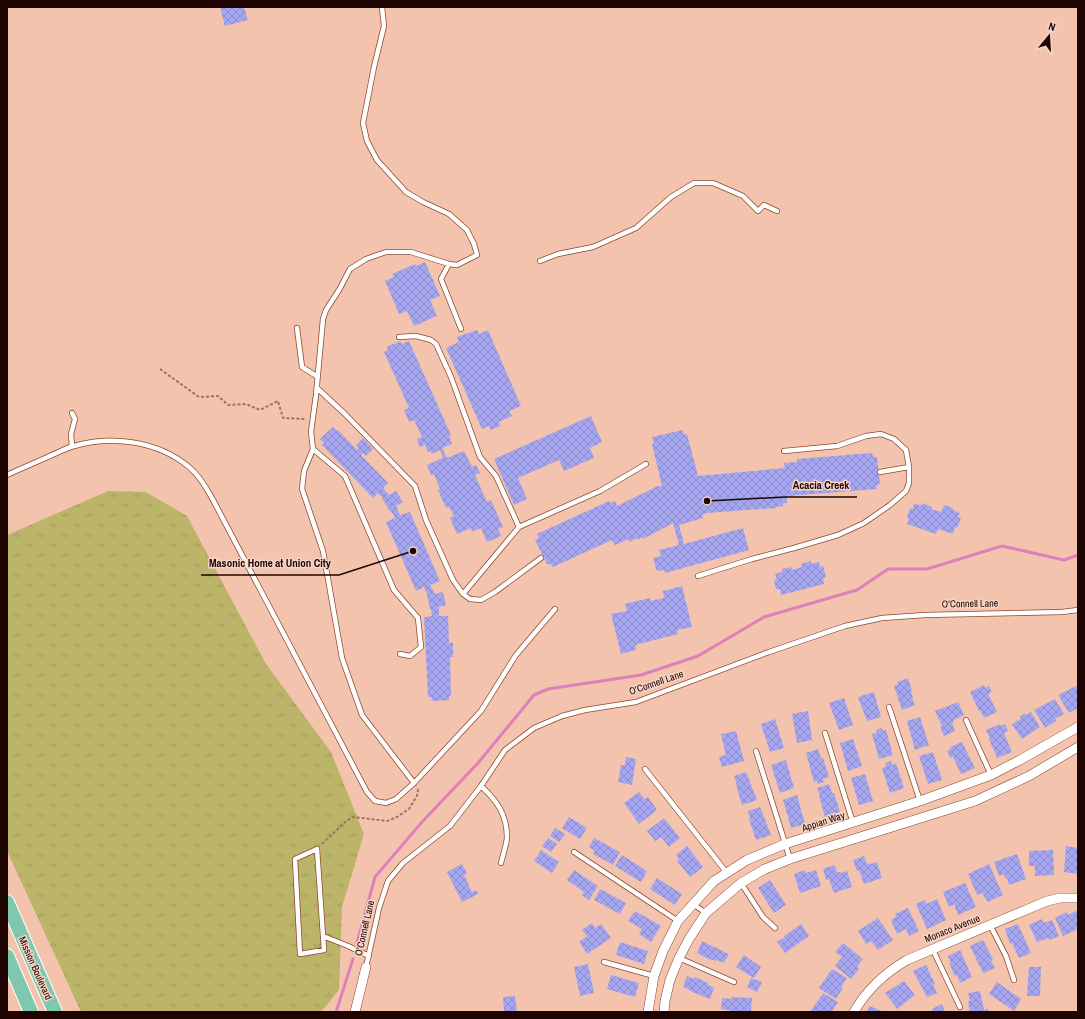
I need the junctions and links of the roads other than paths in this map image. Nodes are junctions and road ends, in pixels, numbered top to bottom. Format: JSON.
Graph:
{"nodes":[{"id":1,"x":382,"y":7,"type":"edge"},
{"id":2,"x":777,"y":211,"type":"dead end"},
{"id":3,"x":540,"y":261,"type":"dead end"},
{"id":4,"x":449,"y":264,"type":"junction"},
{"id":5,"x":297,"y":328,"type":"dead end"},
{"id":6,"x":461,"y":329,"type":"dead end"},
{"id":7,"x":399,"y":337,"type":"dead end"},
{"id":8,"x":318,"y":377,"type":"junction"},
{"id":9,"x":317,"y":388,"type":"junction"},
{"id":10,"x":72,"y":413,"type":"dead end"},
{"id":11,"x":72,"y":446,"type":"junction"},
{"id":12,"x":313,"y":449,"type":"junction"},
{"id":13,"x":784,"y":451,"type":"dead end"},
{"id":14,"x":646,"y":464,"type":"dead end"},
{"id":15,"x":909,"y":467,"type":"junction"},
{"id":16,"x":880,"y":472,"type":"dead end"},
{"id":17,"x":7,"y":475,"type":"edge"},
{"id":18,"x":519,"y":527,"type":"junction"},
{"id":19,"x":541,"y":558,"type":"dead end"},
{"id":20,"x":698,"y":576,"type":"dead end"},
{"id":21,"x":462,"y":594,"type":"junction"},
{"id":22,"x":555,"y":609,"type":"dead end"},
{"id":23,"x":1078,"y":610,"type":"edge"},
{"id":24,"x":400,"y":654,"type":"dead end"},
{"id":25,"x":889,"y":708,"type":"dead end"},
{"id":26,"x":966,"y":720,"type":"dead end"},
{"id":27,"x":1078,"y":727,"type":"edge"},
{"id":28,"x":825,"y":733,"type":"dead end"},
{"id":29,"x":1078,"y":747,"type":"edge"},
{"id":30,"x":756,"y":751,"type":"dead end"},
{"id":31,"x":645,"y":768,"type":"dead end"},
{"id":32,"x":991,"y":775,"type":"junction"},
{"id":33,"x":414,"y":783,"type":"junction"},
{"id":34,"x":481,"y":786,"type":"junction"},
{"id":35,"x":920,"y":801,"type":"junction"},
{"id":36,"x":853,"y":823,"type":"junction"},
{"id":37,"x":785,"y":844,"type":"junction"},
{"id":38,"x":574,"y":852,"type":"dead end"},
{"id":39,"x":790,"y":859,"type":"junction"},
{"id":40,"x":501,"y":863,"type":"dead end"},
{"id":41,"x":726,"y":873,"type":"junction"},
{"id":42,"x":741,"y":883,"type":"junction"},
{"id":43,"x":1078,"y":898,"type":"edge"},
{"id":44,"x":7,"y":902,"type":"edge"},
{"id":45,"x":693,"y":904,"type":"junction"},
{"id":46,"x":706,"y":913,"type":"junction"},
{"id":47,"x":678,"y":922,"type":"junction"},
{"id":48,"x":990,"y":925,"type":"junction"},
{"id":49,"x":775,"y":928,"type":"dead end"},
{"id":50,"x":323,"y":936,"type":"junction"},
{"id":51,"x":932,"y":948,"type":"junction"},
{"id":52,"x":7,"y":956,"type":"edge"},
{"id":53,"x":369,"y":956,"type":"junction"},
{"id":54,"x":679,"y":958,"type":"junction"},
{"id":55,"x":604,"y":962,"type":"dead end"},
{"id":56,"x":366,"y":967,"type":"joint"},
{"id":57,"x":654,"y":976,"type":"junction"},
{"id":58,"x":1014,"y":980,"type":"dead end"},
{"id":59,"x":734,"y":982,"type":"dead end"},
{"id":60,"x":960,"y":1007,"type":"dead end"},
{"id":61,"x":31,"y":1012,"type":"edge"},
{"id":62,"x":55,"y":1012,"type":"edge"},
{"id":63,"x":355,"y":1012,"type":"edge"},
{"id":64,"x":648,"y":1012,"type":"edge"},
{"id":65,"x":664,"y":1012,"type":"edge"},
{"id":66,"x":854,"y":1012,"type":"edge"}],
"edges":[{"from":1,"to":4,"type":"lane"},
{"from":2,"to":3,"type":"lane"},
{"from":4,"to":6,"type":"lane"},
{"from":4,"to":8,"type":"lane"},
{"from":5,"to":8,"type":"lane"},
{"from":7,"to":18,"type":"lane"},
{"from":8,"to":9,"type":"lane"},
{"from":9,"to":12,"type":"lane"},
{"from":9,"to":21,"type":"lane"},
{"from":10,"to":11,"type":"lane"},
{"from":11,"to":17,"type":"lane"},
{"from":11,"to":33,"type":"lane"},
{"from":12,"to":24,"type":"lane"},
{"from":12,"to":33,"type":"lane"},
{"from":13,"to":15,"type":"lane"},
{"from":14,"to":18,"type":"lane"},
{"from":15,"to":16,"type":"lane"},
{"from":15,"to":20,"type":"lane"},
{"from":18,"to":21,"type":"lane"},
{"from":19,"to":21,"type":"lane"},
{"from":22,"to":33,"type":"lane"},
{"from":23,"to":34,"type":"lane","name":"O’Connell Lane"},
{"from":25,"to":35,"type":"lane"},
{"from":26,"to":32,"type":"lane"},
{"from":27,"to":32,"type":"street","name":"Appian Way"},
{"from":28,"to":36,"type":"lane"},
{"from":29,"to":39,"type":"street"},
{"from":30,"to":37,"type":"lane"},
{"from":31,"to":41,"type":"lane"},
{"from":32,"to":35,"type":"street","name":"Appian Way"},
{"from":34,"to":40,"type":"lane"},
{"from":34,"to":53,"type":"lane","name":"O’Connell Lane"},
{"from":35,"to":36,"type":"street","name":"Appian Way"},
{"from":36,"to":37,"type":"street","name":"Appian Way"},
{"from":37,"to":39,"type":"lane"},
{"from":37,"to":41,"type":"street","name":"Appian Way"},
{"from":38,"to":47,"type":"lane"},
{"from":39,"to":42,"type":"street"},
{"from":41,"to":45,"type":"street","name":"Appian Way"},
{"from":42,"to":46,"type":"street"},
{"from":42,"to":49,"type":"lane"},
{"from":43,"to":48,"type":"street","name":"Monaco Avenue"},
{"from":44,"to":62,"type":"main road","name":"Mission Boulevard"},
{"from":45,"to":46,"type":"lane"},
{"from":45,"to":47,"type":"street","name":"Appian Way"},
{"from":46,"to":54,"type":"street"},
{"from":47,"to":57,"type":"street","name":"Appian Way"},
{"from":48,"to":51,"type":"street","name":"Monaco Avenue"},
{"from":48,"to":58,"type":"lane"},
{"from":50,"to":50,"type":"lane"},
{"from":50,"to":53,"type":"lane"},
{"from":51,"to":60,"type":"lane"},
{"from":51,"to":66,"type":"street","name":"Monaco Avenue"},
{"from":52,"to":61,"type":"main road"},
{"from":53,"to":56,"type":"lane","name":"O’Connell Lane"},
{"from":54,"to":59,"type":"lane"},
{"from":54,"to":65,"type":"street"},
{"from":55,"to":57,"type":"lane"},
{"from":56,"to":63,"type":"street","name":"O’Connell Lane"},
{"from":57,"to":64,"type":"street","name":"Appian Way"}]}
